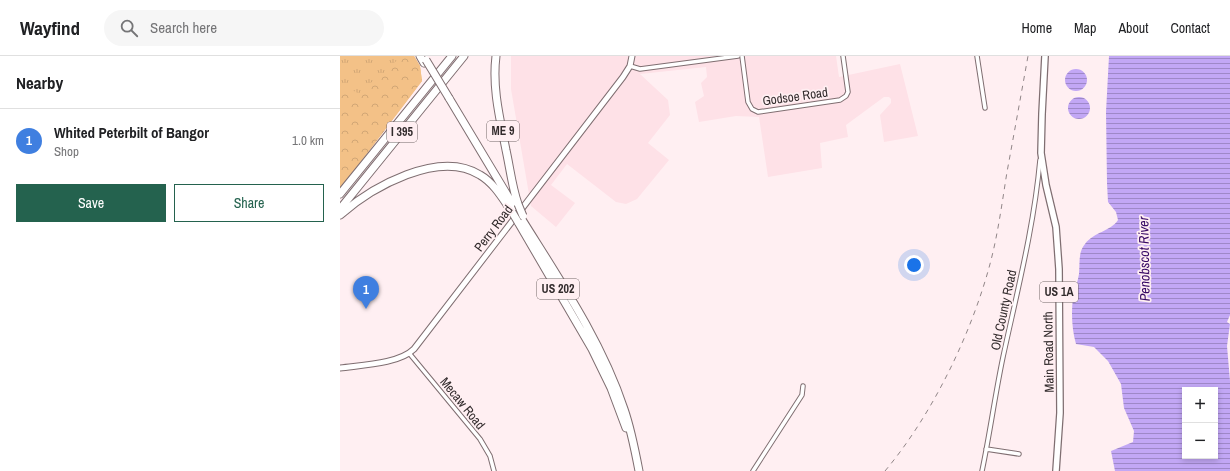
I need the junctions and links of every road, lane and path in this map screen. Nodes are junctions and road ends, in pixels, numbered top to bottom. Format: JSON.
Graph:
{"nodes":[{"id":1,"x":420,"y":56,"type":"edge"},
{"id":2,"x":446,"y":56,"type":"edge"},
{"id":3,"x":452,"y":56,"type":"edge"},
{"id":4,"x":464,"y":56,"type":"edge"},
{"id":5,"x":496,"y":56,"type":"edge"},
{"id":6,"x":632,"y":56,"type":"edge"},
{"id":7,"x":738,"y":56,"type":"edge"},
{"id":8,"x":742,"y":56,"type":"edge"},
{"id":9,"x":843,"y":56,"type":"edge"},
{"id":10,"x":977,"y":56,"type":"edge"},
{"id":11,"x":1045,"y":56,"type":"edge"},
{"id":12,"x":425,"y":60,"type":"edge"},
{"id":13,"x":630,"y":66,"type":"junction"},
{"id":14,"x":448,"y":99,"type":"junction"},
{"id":15,"x":410,"y":108,"type":"junction"},
{"id":16,"x":985,"y":108,"type":"dead end"},
{"id":17,"x":1041,"y":153,"type":"junction"},
{"id":18,"x":340,"y":194,"type":"edge"},
{"id":19,"x":506,"y":203,"type":"junction"},
{"id":20,"x":515,"y":208,"type":"junction"},
{"id":21,"x":340,"y":209,"type":"edge"},
{"id":22,"x":340,"y":215,"type":"edge"},
{"id":23,"x":521,"y":219,"type":"junction"},
{"id":24,"x":409,"y":353,"type":"junction"},
{"id":25,"x":340,"y":368,"type":"edge"},
{"id":26,"x":803,"y":386,"type":"dead end"},
{"id":27,"x":986,"y":449,"type":"junction"},
{"id":28,"x":1019,"y":454,"type":"dead end"},
{"id":29,"x":637,"y":462,"type":"junction"},
{"id":30,"x":494,"y":471,"type":"edge"},
{"id":31,"x":639,"y":471,"type":"edge"},
{"id":32,"x":753,"y":471,"type":"edge"},
{"id":33,"x":982,"y":471,"type":"edge"},
{"id":34,"x":1056,"y":471,"type":"edge"}],
"edges":[{"from":1,"to":12,"type":"highway"},
{"from":2,"to":15,"type":"highway"},
{"from":3,"to":15,"type":"highway","number":"I 395"},
{"from":4,"to":21,"type":"highway","number":"I 395"},
{"from":5,"to":20,"type":"highway","number":"ME 9"},
{"from":6,"to":13,"type":"street","name":"Perry Road"},
{"from":7,"to":13,"type":"street"},
{"from":8,"to":9,"type":"street","name":"Godsoe Road"},
{"from":10,"to":16,"type":"street"},
{"from":11,"to":17,"type":"main road","name":"Main Road North","number":"US 1A"},
{"from":12,"to":14,"type":"highway","bridge":true},
{"from":13,"to":24,"type":"street","name":"Perry Road"},
{"from":14,"to":19,"type":"highway","number":"ME 9"},
{"from":14,"to":20,"type":"highway"},
{"from":15,"to":18,"type":"highway","number":"I 395"},
{"from":17,"to":27,"type":"street","name":"Old County Road"},
{"from":17,"to":34,"type":"main road","name":"Main Road North","number":"US 1A"},
{"from":19,"to":20,"type":"highway","number":"US 202"},
{"from":19,"to":22,"type":"highway"},
{"from":20,"to":23,"type":"highway","number":"US 202","bridge":true},
{"from":23,"to":29,"type":"highway","number":"US 202"},
{"from":23,"to":29,"type":"highway","number":"US 202"},
{"from":24,"to":25,"type":"street","name":"Perry Road"},
{"from":24,"to":30,"type":"street","name":"Mecaw Road"},
{"from":26,"to":32,"type":"street"},
{"from":27,"to":28,"type":"street"},
{"from":27,"to":33,"type":"street","name":"Old County Road"},
{"from":29,"to":31,"type":"highway","number":"US 202"}]}
